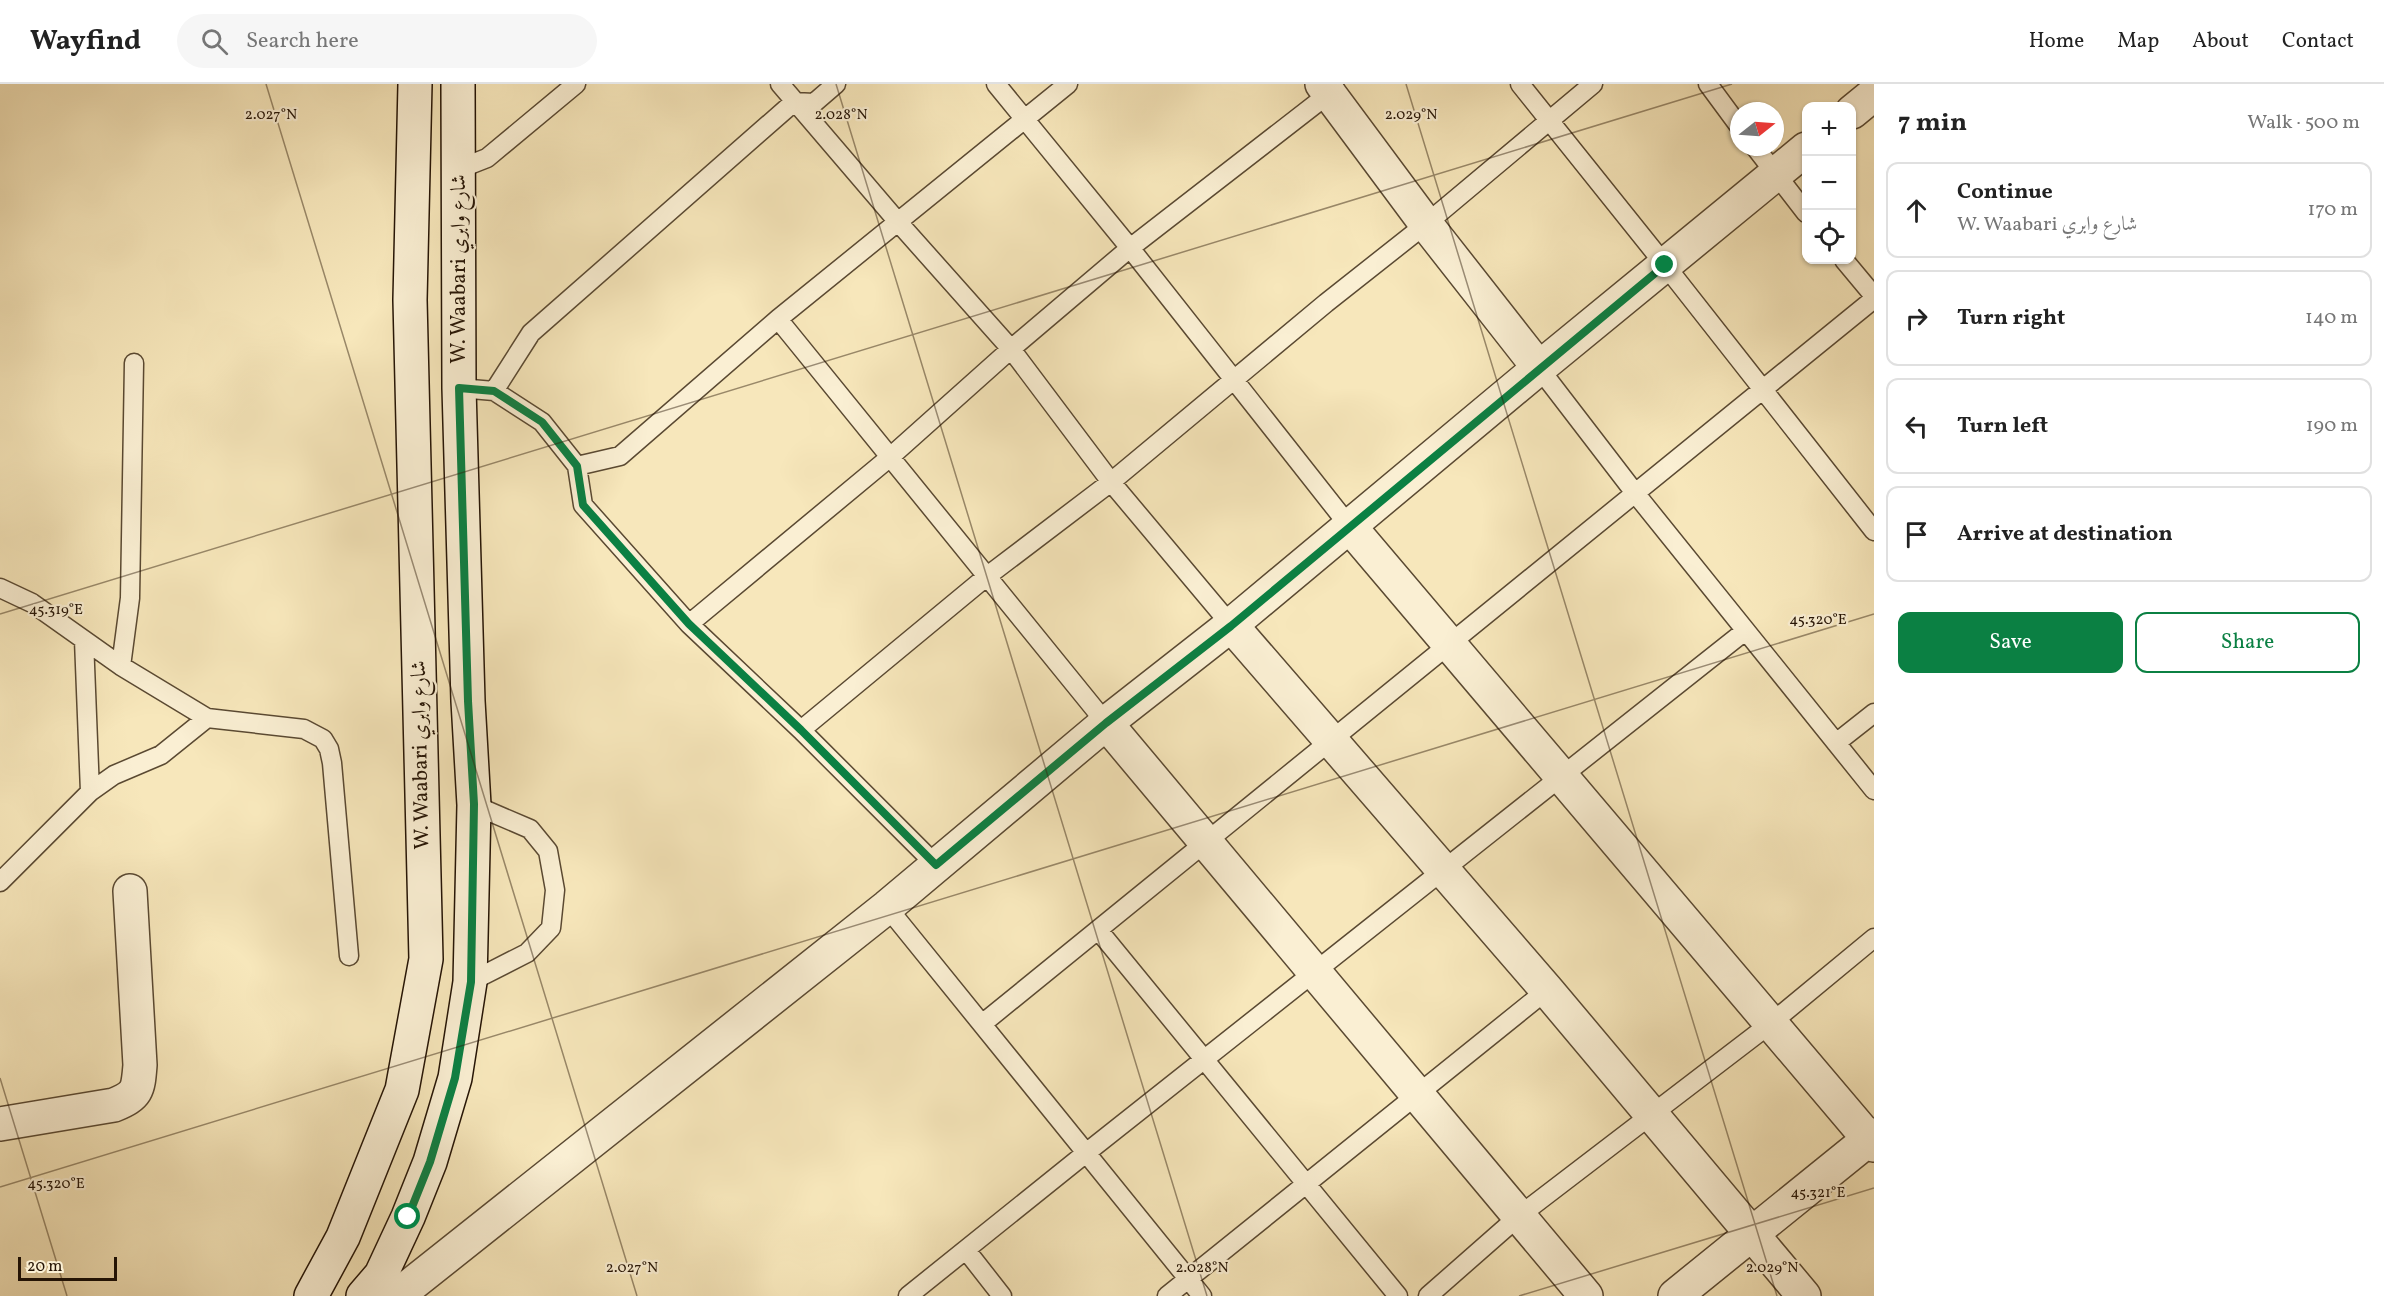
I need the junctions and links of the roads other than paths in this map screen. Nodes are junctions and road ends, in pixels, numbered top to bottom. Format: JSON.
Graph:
{"nodes":[{"id":1,"x":415,"y":84,"type":"edge"},
{"id":2,"x":458,"y":84,"type":"edge"},
{"id":3,"x":576,"y":84,"type":"edge"},
{"id":4,"x":780,"y":84,"type":"edge"},
{"id":5,"x":836,"y":84,"type":"edge"},
{"id":6,"x":996,"y":84,"type":"edge"},
{"id":7,"x":1068,"y":84,"type":"edge"},
{"id":8,"x":1520,"y":84,"type":"edge"},
{"id":9,"x":1593,"y":84,"type":"edge"},
{"id":10,"x":1708,"y":84,"type":"edge"},
{"id":11,"x":1331,"y":87,"type":"edge"},
{"id":12,"x":1874,"y":94,"type":"edge"},
{"id":13,"x":794,"y":102,"type":"junction"},
{"id":14,"x":1856,"y":108,"type":"edge"},
{"id":15,"x":1730,"y":114,"type":"edge"},
{"id":16,"x":1024,"y":120,"type":"junction"},
{"id":17,"x":1549,"y":120,"type":"junction"},
{"id":18,"x":1802,"y":152,"type":"edge"},
{"id":19,"x":1761,"y":156,"type":"edge"},
{"id":20,"x":459,"y":169,"type":"junction"},
{"id":21,"x":1775,"y":175,"type":"junction"},
{"id":22,"x":1804,"y":210,"type":"edge"},
{"id":23,"x":898,"y":222,"type":"junction"},
{"id":24,"x":1426,"y":224,"type":"junction"},
{"id":25,"x":1130,"y":248,"type":"junction"},
{"id":26,"x":1847,"y":264,"type":"edge"},
{"id":27,"x":1665,"y":265,"type":"junction"},
{"id":28,"x":1874,"y":298,"type":"edge"},
{"id":29,"x":778,"y":319,"type":"junction"},
{"id":30,"x":1011,"y":349,"type":"junction"},
{"id":31,"x":134,"y":363,"type":"dead end"},
{"id":32,"x":1539,"y":368,"type":"junction"},
{"id":33,"x":1234,"y":379,"type":"junction"},
{"id":34,"x":459,"y":388,"type":"junction"},
{"id":35,"x":1763,"y":389,"type":"junction"},
{"id":36,"x":494,"y":391,"type":"junction"},
{"id":37,"x":890,"y":458,"type":"junction"},
{"id":38,"x":577,"y":466,"type":"junction"},
{"id":39,"x":1111,"y":483,"type":"junction"},
{"id":40,"x":1635,"y":493,"type":"junction"},
{"id":41,"x":1350,"y":526,"type":"junction"},
{"id":42,"x":1874,"y":531,"type":"edge"},
{"id":43,"x":986,"y":577,"type":"junction"},
{"id":44,"x":0,"y":588,"type":"edge"},
{"id":45,"x":689,"y":624,"type":"junction"},
{"id":46,"x":1231,"y":626,"type":"junction"},
{"id":47,"x":1746,"y":631,"type":"junction"},
{"id":48,"x":84,"y":640,"type":"junction"},
{"id":49,"x":1450,"y":645,"type":"junction"},
{"id":50,"x":121,"y":666,"type":"junction"},
{"id":51,"x":1874,"y":713,"type":"edge"},
{"id":52,"x":207,"y":718,"type":"junction"},
{"id":53,"x":1106,"y":723,"type":"junction"},
{"id":54,"x":801,"y":730,"type":"junction"},
{"id":55,"x":1332,"y":741,"type":"junction"},
{"id":56,"x":1836,"y":743,"type":"junction"},
{"id":57,"x":1562,"y":777,"type":"junction"},
{"id":58,"x":1874,"y":790,"type":"edge"},
{"id":59,"x":90,"y":792,"type":"junction"},
{"id":60,"x":474,"y":804,"type":"junction"},
{"id":61,"x":1207,"y":843,"type":"junction"},
{"id":62,"x":936,"y":865,"type":"junction"},
{"id":63,"x":1445,"y":870,"type":"junction"},
{"id":64,"x":0,"y":882,"type":"edge"},
{"id":65,"x":130,"y":891,"type":"dead end"},
{"id":66,"x":887,"y":907,"type":"junction"},
{"id":67,"x":1099,"y":931,"type":"junction"},
{"id":68,"x":1874,"y":938,"type":"edge"},
{"id":69,"x":349,"y":956,"type":"dead end"},
{"id":70,"x":1315,"y":972,"type":"junction"},
{"id":71,"x":471,"y":982,"type":"junction"},
{"id":72,"x":1547,"y":990,"type":"junction"},
{"id":73,"x":982,"y":1024,"type":"junction"},
{"id":74,"x":1770,"y":1024,"type":"junction"},
{"id":75,"x":1203,"y":1062,"type":"junction"},
{"id":76,"x":1418,"y":1095,"type":"junction"},
{"id":77,"x":1652,"y":1116,"type":"junction"},
{"id":78,"x":0,"y":1124,"type":"edge"},
{"id":79,"x":1872,"y":1140,"type":"edge"},
{"id":80,"x":1086,"y":1153,"type":"junction"},
{"id":81,"x":1306,"y":1185,"type":"junction"},
{"id":82,"x":1519,"y":1216,"type":"junction"},
{"id":83,"x":1752,"y":1234,"type":"junction"},
{"id":84,"x":966,"y":1250,"type":"junction"},
{"id":85,"x":1188,"y":1278,"type":"junction"},
{"id":86,"x":311,"y":1296,"type":"edge"},
{"id":87,"x":363,"y":1296,"type":"edge"},
{"id":88,"x":397,"y":1296,"type":"edge"},
{"id":89,"x":908,"y":1296,"type":"edge"},
{"id":90,"x":1002,"y":1296,"type":"edge"},
{"id":91,"x":1167,"y":1296,"type":"edge"},
{"id":92,"x":1202,"y":1296,"type":"edge"},
{"id":93,"x":1398,"y":1296,"type":"edge"},
{"id":94,"x":1428,"y":1296,"type":"edge"},
{"id":95,"x":1586,"y":1296,"type":"edge"},
{"id":96,"x":1675,"y":1296,"type":"edge"},
{"id":97,"x":1804,"y":1296,"type":"edge"}],
"edges":[{"from":1,"to":86,"type":"street","name":"W. Waabari شارع وابري"},
{"from":2,"to":20,"type":"street","name":"W. Waabari شارع وابري"},
{"from":3,"to":20,"type":"lane"},
{"from":4,"to":13,"type":"lane"},
{"from":5,"to":13,"type":"lane"},
{"from":6,"to":16,"type":"lane"},
{"from":7,"to":16,"type":"lane"},
{"from":8,"to":17,"type":"lane"},
{"from":9,"to":17,"type":"lane"},
{"from":10,"to":15,"type":"lane"},
{"from":11,"to":24,"type":"street"},
{"from":11,"to":25,"type":"lane"},
{"from":12,"to":14,"type":"street"},
{"from":13,"to":23,"type":"lane"},
{"from":13,"to":36,"type":"lane"},
{"from":16,"to":23,"type":"lane"},
{"from":16,"to":25,"type":"lane"},
{"from":17,"to":24,"type":"lane"},
{"from":17,"to":27,"type":"lane"},
{"from":18,"to":21,"type":"street"},
{"from":19,"to":21,"type":"lane"},
{"from":20,"to":34,"type":"street","name":"W. Waabari شارع وابري"},
{"from":21,"to":22,"type":"lane"},
{"from":21,"to":27,"type":"street"},
{"from":23,"to":29,"type":"lane"},
{"from":23,"to":30,"type":"lane"},
{"from":24,"to":32,"type":"street"},
{"from":24,"to":33,"type":"lane"},
{"from":25,"to":30,"type":"lane"},
{"from":25,"to":33,"type":"lane"},
{"from":26,"to":28,"type":"lane"},
{"from":27,"to":32,"type":"street"},
{"from":27,"to":35,"type":"lane"},
{"from":28,"to":35,"type":"lane"},
{"from":29,"to":37,"type":"lane"},
{"from":29,"to":38,"type":"lane"},
{"from":30,"to":37,"type":"lane"},
{"from":30,"to":39,"type":"lane"},
{"from":31,"to":50,"type":"lane"},
{"from":32,"to":40,"type":"lane"},
{"from":32,"to":41,"type":"street"},
{"from":33,"to":39,"type":"lane"},
{"from":33,"to":41,"type":"lane"},
{"from":34,"to":36,"type":"lane"},
{"from":34,"to":60,"type":"street","name":"W. Waabari شارع وابري"},
{"from":35,"to":40,"type":"lane"},
{"from":35,"to":42,"type":"lane"},
{"from":36,"to":38,"type":"lane"},
{"from":37,"to":43,"type":"lane"},
{"from":37,"to":45,"type":"lane"},
{"from":38,"to":45,"type":"lane"},
{"from":39,"to":43,"type":"lane"},
{"from":39,"to":46,"type":"lane"},
{"from":40,"to":47,"type":"lane"},
{"from":40,"to":49,"type":"lane"},
{"from":41,"to":46,"type":"street"},
{"from":41,"to":49,"type":"street"},
{"from":43,"to":53,"type":"lane"},
{"from":43,"to":54,"type":"lane"},
{"from":44,"to":48,"type":"lane"},
{"from":45,"to":54,"type":"lane"},
{"from":46,"to":53,"type":"street"},
{"from":46,"to":55,"type":"street"},
{"from":47,"to":56,"type":"lane"},
{"from":47,"to":57,"type":"lane"},
{"from":48,"to":50,"type":"lane"},
{"from":48,"to":59,"type":"lane"},
{"from":49,"to":55,"type":"lane"},
{"from":49,"to":57,"type":"street"},
{"from":50,"to":52,"type":"lane"},
{"from":51,"to":56,"type":"lane"},
{"from":52,"to":59,"type":"lane"},
{"from":52,"to":69,"type":"lane"},
{"from":53,"to":61,"type":"street"},
{"from":53,"to":62,"type":"street"},
{"from":54,"to":62,"type":"lane"},
{"from":55,"to":61,"type":"lane"},
{"from":55,"to":63,"type":"street"},
{"from":56,"to":58,"type":"lane"},
{"from":57,"to":63,"type":"lane"},
{"from":57,"to":74,"type":"street"},
{"from":59,"to":64,"type":"lane"},
{"from":60,"to":71,"type":"street","name":"W. Waabari شارع وابري"},
{"from":60,"to":71,"type":"lane"},
{"from":61,"to":67,"type":"lane"},
{"from":61,"to":70,"type":"street"},
{"from":62,"to":66,"type":"street"},
{"from":63,"to":70,"type":"lane"},
{"from":63,"to":72,"type":"street"},
{"from":65,"to":78,"type":"street"},
{"from":66,"to":73,"type":"lane"},
{"from":66,"to":88,"type":"street"},
{"from":67,"to":73,"type":"lane"},
{"from":67,"to":75,"type":"lane"},
{"from":68,"to":74,"type":"lane"},
{"from":70,"to":75,"type":"lane"},
{"from":70,"to":76,"type":"street"},
{"from":71,"to":87,"type":"street","name":"W. Waabari شارع وابري"},
{"from":72,"to":76,"type":"lane"},
{"from":72,"to":77,"type":"street"},
{"from":73,"to":80,"type":"lane"},
{"from":74,"to":77,"type":"lane"},
{"from":74,"to":79,"type":"street"},
{"from":75,"to":80,"type":"lane"},
{"from":75,"to":81,"type":"lane"},
{"from":76,"to":81,"type":"lane"},
{"from":76,"to":82,"type":"street"},
{"from":77,"to":82,"type":"lane"},
{"from":77,"to":83,"type":"street"},
{"from":79,"to":83,"type":"street"},
{"from":80,"to":84,"type":"lane"},
{"from":80,"to":85,"type":"lane"},
{"from":81,"to":85,"type":"lane"},
{"from":81,"to":93,"type":"lane"},
{"from":82,"to":94,"type":"lane"},
{"from":82,"to":95,"type":"street"},
{"from":83,"to":96,"type":"street"},
{"from":83,"to":97,"type":"street"},
{"from":84,"to":89,"type":"lane"},
{"from":84,"to":90,"type":"lane"},
{"from":85,"to":91,"type":"lane"},
{"from":85,"to":92,"type":"lane"}]}
